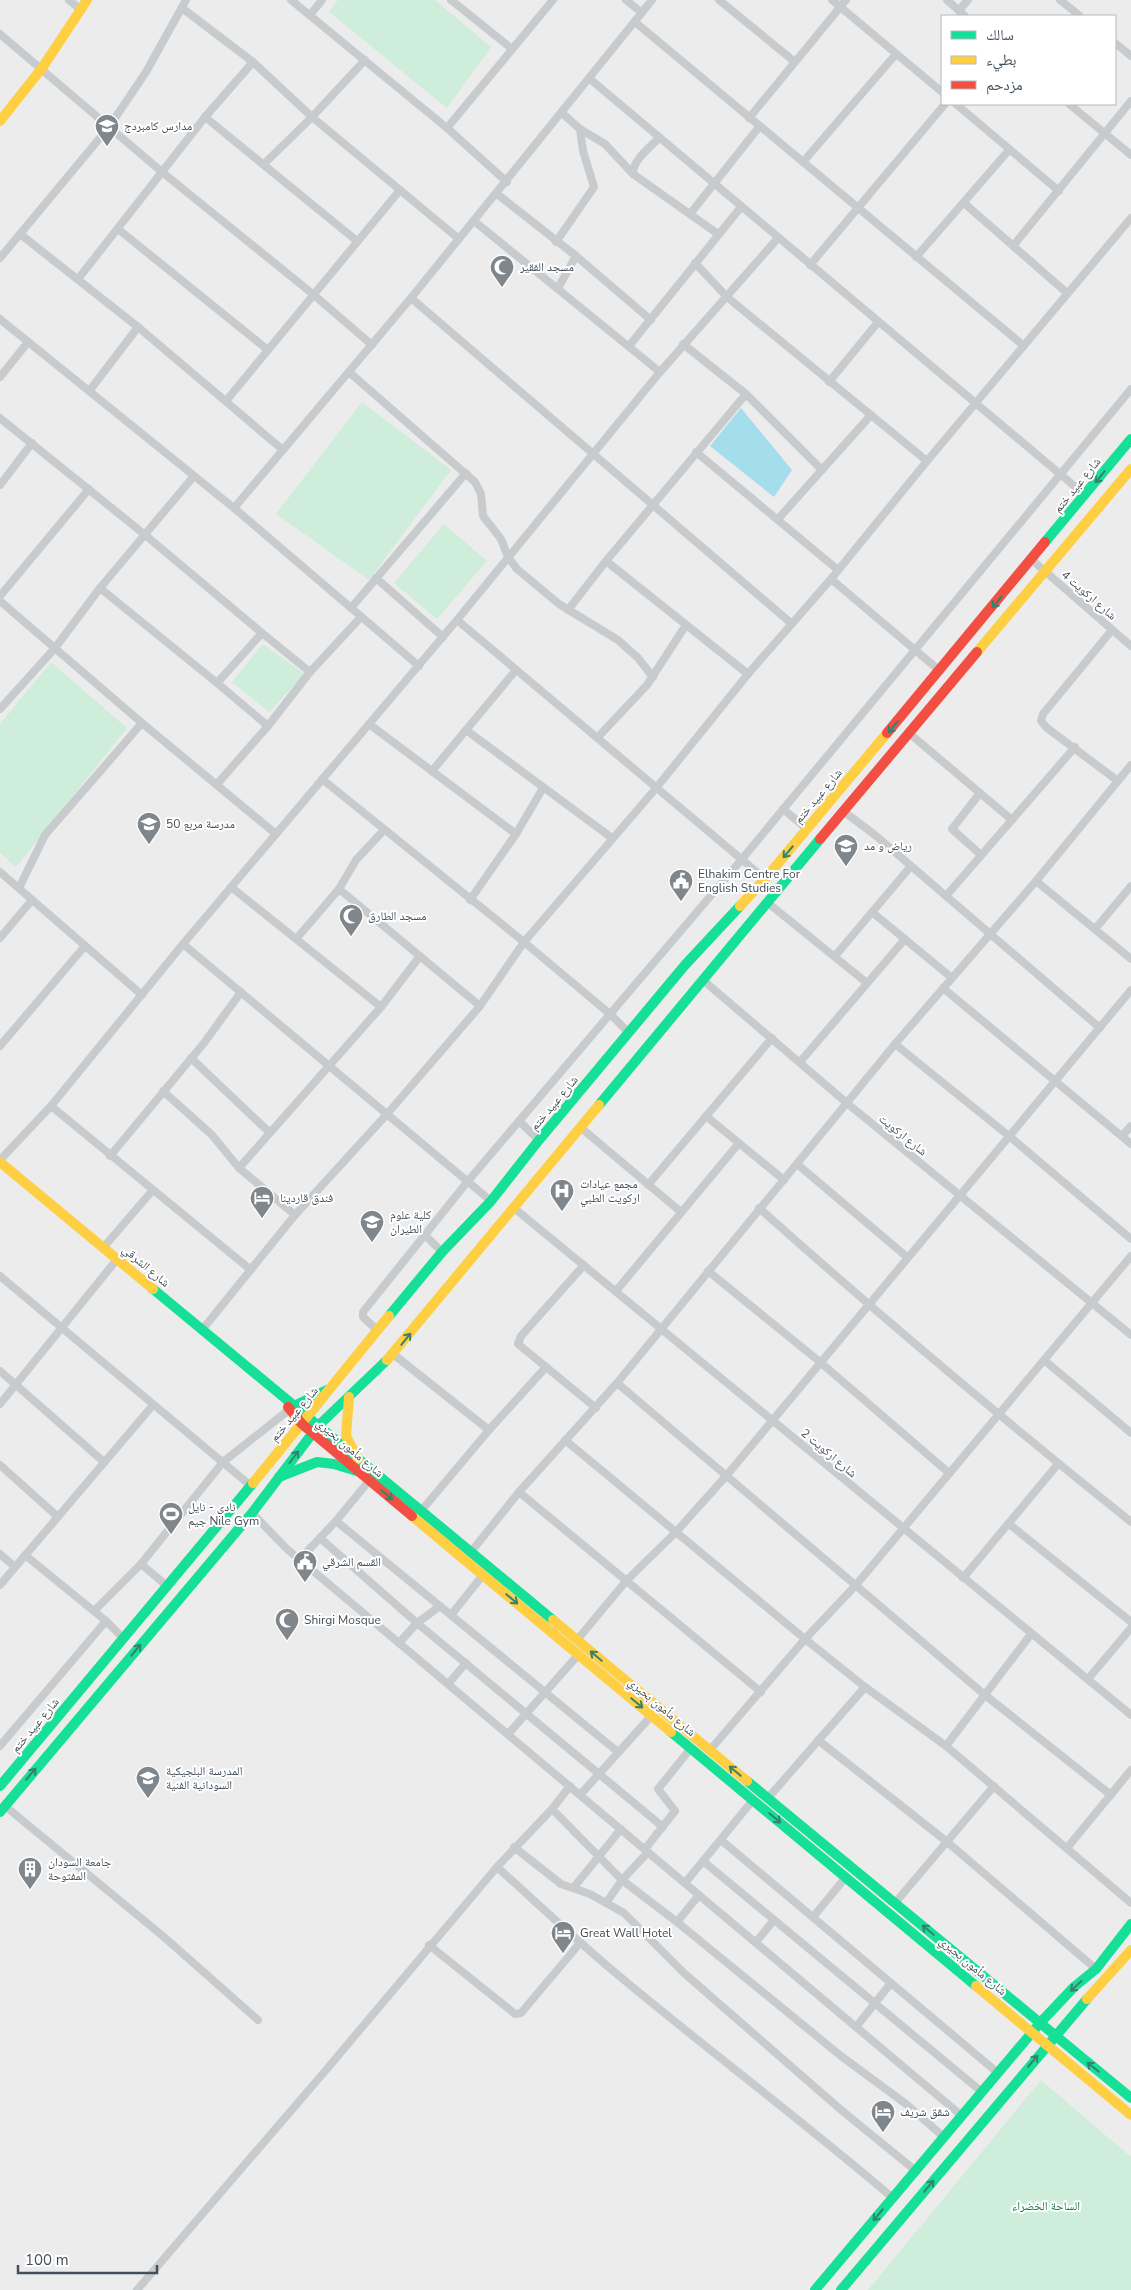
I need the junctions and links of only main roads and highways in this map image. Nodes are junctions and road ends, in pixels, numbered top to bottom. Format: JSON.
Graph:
{"nodes":[{"id":1,"x":87,"y":0,"type":"edge"},
{"id":2,"x":0,"y":121,"type":"edge"},
{"id":3,"x":1131,"y":439,"type":"edge"},
{"id":4,"x":1131,"y":469,"type":"edge"},
{"id":5,"x":0,"y":1161,"type":"edge"},
{"id":6,"x":334,"y":1385,"type":"junction"},
{"id":7,"x":274,"y":1391,"type":"joint"},
{"id":8,"x":349,"y":1397,"type":"junction"},
{"id":9,"x":292,"y":1408,"type":"junction"},
{"id":10,"x":305,"y":1420,"type":"junction"},
{"id":11,"x":315,"y":1429,"type":"junction"},
{"id":12,"x":358,"y":1459,"type":"junction"},
{"id":13,"x":360,"y":1472,"type":"junction"},
{"id":14,"x":372,"y":1476,"type":"junction"},
{"id":15,"x":279,"y":1477,"type":"junction"},
{"id":16,"x":0,"y":1786,"type":"edge"},
{"id":17,"x":2,"y":1809,"type":"edge"},
{"id":18,"x":1131,"y":1924,"type":"edge"},
{"id":19,"x":1131,"y":1950,"type":"edge"},
{"id":20,"x":1040,"y":2023,"type":"junction"},
{"id":21,"x":1033,"y":2032,"type":"junction"},
{"id":22,"x":1055,"y":2036,"type":"junction"},
{"id":23,"x":1047,"y":2045,"type":"junction"},
{"id":24,"x":1131,"y":2098,"type":"edge"},
{"id":25,"x":1131,"y":2115,"type":"edge"},
{"id":26,"x":815,"y":2290,"type":"edge"},
{"id":27,"x":841,"y":2290,"type":"edge"}],
"edges":[{"from":1,"to":2,"type":"main road"},
{"from":3,"to":6,"type":"main road","name":"شارع عبيد ختم","one_way":true},
{"from":8,"to":4,"type":"main road","name":"شارع عبيد ختم","one_way":true},
{"from":5,"to":7,"type":"main road","name":"شارع الشرقي"},
{"from":6,"to":9,"type":"main road"},
{"from":6,"to":10,"type":"main road","name":"شارع عبيد ختم"},
{"from":7,"to":9,"type":"main road","name":"شارع مأمون بحيري"},
{"from":8,"to":11,"type":"main road","name":"شارع عبيد ختم"},
{"from":8,"to":12,"type":"main road"},
{"from":9,"to":10,"type":"main road","name":"شارع مأمون بحيري"},
{"from":10,"to":11,"type":"main road","name":"شارع مأمون بحيري"},
{"from":10,"to":16,"type":"main road","name":"شارع عبيد ختم"},
{"from":11,"to":12,"type":"main road","name":"شارع مأمون بحيري"},
{"from":11,"to":13,"type":"main road","name":"شارع مأمون بحيري"},
{"from":15,"to":11,"type":"main road","name":"شارع عبيد ختم","one_way":true},
{"from":12,"to":14,"type":"main road","name":"شارع مأمون بحيري"},
{"from":13,"to":14,"type":"main road","name":"شارع مأمون بحيري"},
{"from":13,"to":15,"type":"main road"},
{"from":20,"to":14,"type":"main road","name":"شارع مأمون بحيري","one_way":true},
{"from":14,"to":21,"type":"main road","name":"شارع مأمون بحيري","one_way":true},
{"from":17,"to":15,"type":"main road","name":"شارع عبيد ختم","one_way":true},
{"from":18,"to":20,"type":"main road","one_way":true},
{"from":19,"to":22,"type":"main road"},
{"from":20,"to":21,"type":"main road"},
{"from":20,"to":22,"type":"main road","name":"شارع مأمون بحيري"},
{"from":21,"to":23,"type":"main road","name":"شارع مأمون بحيري"},
{"from":21,"to":26,"type":"main road","one_way":true},
{"from":22,"to":23,"type":"main road"},
{"from":24,"to":22,"type":"main road","name":"شارع مأمون بحيري","one_way":true},
{"from":23,"to":25,"type":"main road","name":"شارع مأمون بحيري"},
{"from":27,"to":23,"type":"main road","one_way":true}]}
